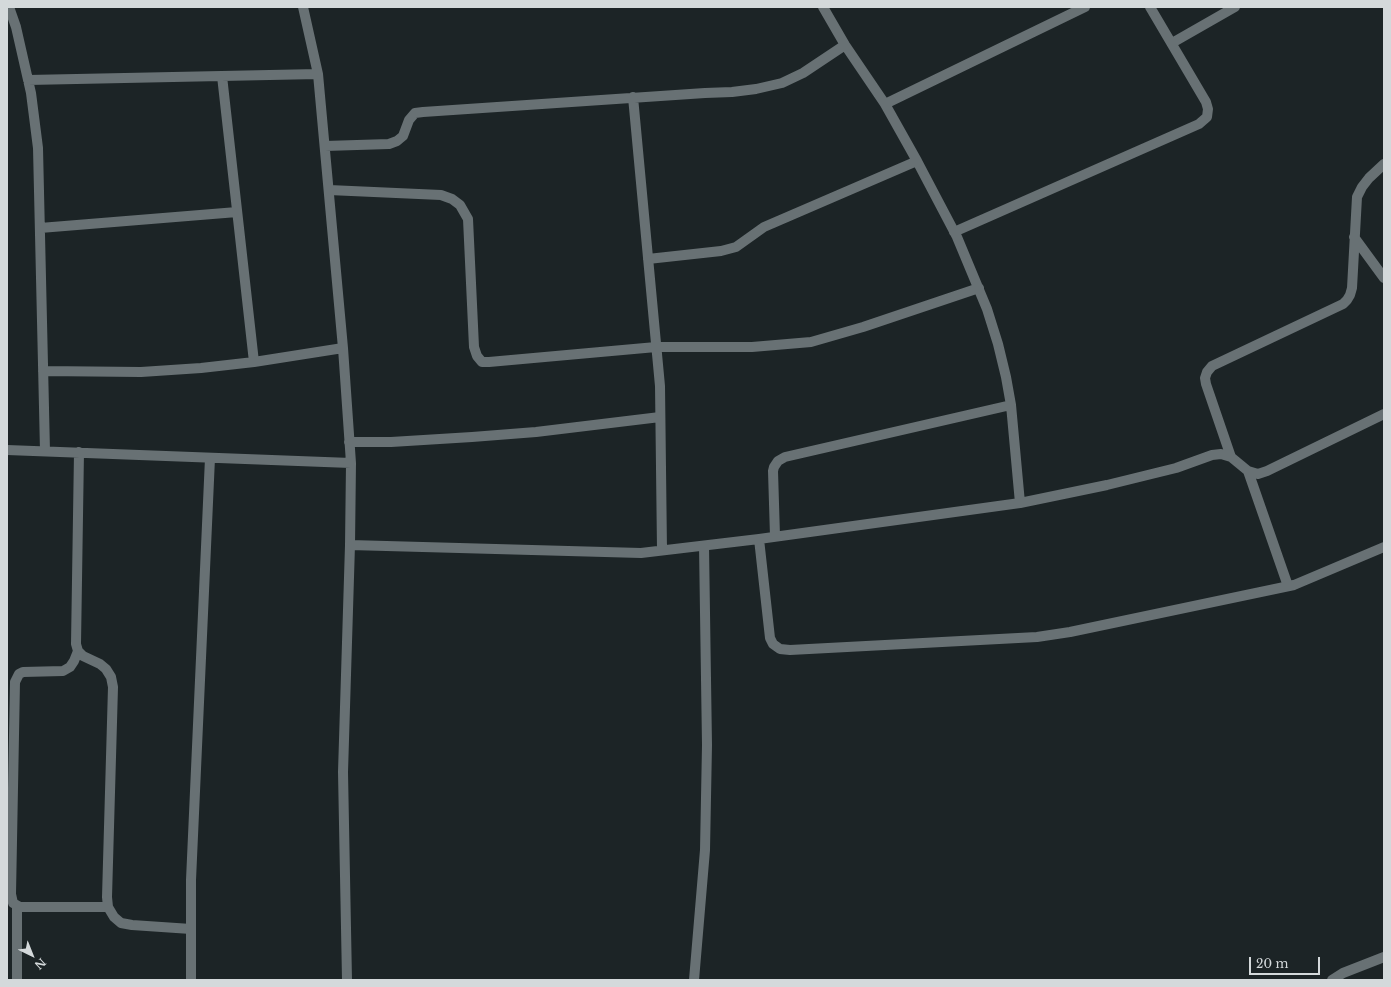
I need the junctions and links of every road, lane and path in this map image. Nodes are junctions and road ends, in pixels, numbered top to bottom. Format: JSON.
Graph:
{"nodes":[{"id":1,"x":9,"y":7,"type":"edge"},
{"id":2,"x":303,"y":7,"type":"edge"},
{"id":3,"x":823,"y":7,"type":"edge"},
{"id":4,"x":1085,"y":7,"type":"edge"},
{"id":5,"x":1150,"y":7,"type":"edge"},
{"id":6,"x":1235,"y":7,"type":"edge"},
{"id":7,"x":1172,"y":43,"type":"junction"},
{"id":8,"x":846,"y":45,"type":"junction"},
{"id":9,"x":318,"y":74,"type":"junction"},
{"id":10,"x":222,"y":76,"type":"junction"},
{"id":11,"x":28,"y":80,"type":"junction"},
{"id":12,"x":633,"y":98,"type":"junction"},
{"id":13,"x":885,"y":104,"type":"junction"},
{"id":14,"x":325,"y":146,"type":"junction"},
{"id":15,"x":918,"y":162,"type":"junction"},
{"id":16,"x":1384,"y":164,"type":"edge"},
{"id":17,"x":329,"y":190,"type":"junction"},
{"id":18,"x":237,"y":212,"type":"junction"},
{"id":19,"x":40,"y":228,"type":"junction"},
{"id":20,"x":954,"y":232,"type":"junction"},
{"id":21,"x":1354,"y":237,"type":"junction"},
{"id":22,"x":648,"y":259,"type":"junction"},
{"id":23,"x":1384,"y":278,"type":"edge"},
{"id":24,"x":979,"y":288,"type":"junction"},
{"id":25,"x":656,"y":347,"type":"junction"},
{"id":26,"x":342,"y":348,"type":"junction"},
{"id":27,"x":254,"y":362,"type":"junction"},
{"id":28,"x":43,"y":371,"type":"junction"},
{"id":29,"x":1011,"y":405,"type":"junction"},
{"id":30,"x":1384,"y":414,"type":"edge"},
{"id":31,"x":660,"y":417,"type":"junction"},
{"id":32,"x":349,"y":442,"type":"junction"},
{"id":33,"x":7,"y":450,"type":"edge"},
{"id":34,"x":45,"y":451,"type":"junction"},
{"id":35,"x":79,"y":452,"type":"junction"},
{"id":36,"x":1231,"y":457,"type":"junction"},
{"id":37,"x":210,"y":458,"type":"junction"},
{"id":38,"x":351,"y":464,"type":"junction"},
{"id":39,"x":1248,"y":471,"type":"junction"},
{"id":40,"x":1020,"y":503,"type":"junction"},
{"id":41,"x":775,"y":536,"type":"junction"},
{"id":42,"x":760,"y":539,"type":"junction"},
{"id":43,"x":350,"y":545,"type":"junction"},
{"id":44,"x":704,"y":546,"type":"junction"},
{"id":45,"x":1384,"y":547,"type":"edge"},
{"id":46,"x":662,"y":550,"type":"junction"},
{"id":47,"x":1288,"y":586,"type":"junction"},
{"id":48,"x":78,"y":651,"type":"junction"},
{"id":49,"x":17,"y":906,"type":"junction"},
{"id":50,"x":108,"y":907,"type":"junction"},
{"id":51,"x":191,"y":929,"type":"junction"},
{"id":52,"x":1384,"y":957,"type":"edge"},
{"id":53,"x":17,"y":980,"type":"edge"},
{"id":54,"x":191,"y":980,"type":"edge"},
{"id":55,"x":347,"y":980,"type":"edge"},
{"id":56,"x":694,"y":980,"type":"edge"},
{"id":57,"x":1332,"y":980,"type":"edge"}],
"edges":[{"from":1,"to":11,"type":"street"},
{"from":2,"to":9,"type":"street"},
{"from":3,"to":8,"type":"street"},
{"from":4,"to":13,"type":"street"},
{"from":5,"to":7,"type":"street"},
{"from":6,"to":7,"type":"street"},
{"from":7,"to":20,"type":"street"},
{"from":8,"to":12,"type":"street"},
{"from":8,"to":13,"type":"street"},
{"from":9,"to":10,"type":"street"},
{"from":9,"to":14,"type":"street"},
{"from":10,"to":11,"type":"street"},
{"from":10,"to":18,"type":"street"},
{"from":11,"to":19,"type":"street"},
{"from":12,"to":14,"type":"street"},
{"from":12,"to":22,"type":"street"},
{"from":13,"to":15,"type":"street"},
{"from":14,"to":17,"type":"street"},
{"from":15,"to":20,"type":"street"},
{"from":15,"to":22,"type":"street"},
{"from":16,"to":21,"type":"street"},
{"from":17,"to":25,"type":"street"},
{"from":17,"to":26,"type":"street"},
{"from":18,"to":19,"type":"street"},
{"from":18,"to":27,"type":"street"},
{"from":19,"to":28,"type":"street"},
{"from":20,"to":24,"type":"street"},
{"from":21,"to":23,"type":"street"},
{"from":21,"to":36,"type":"street"},
{"from":22,"to":25,"type":"street"},
{"from":24,"to":25,"type":"street"},
{"from":24,"to":29,"type":"street"},
{"from":25,"to":31,"type":"street"},
{"from":26,"to":27,"type":"street"},
{"from":26,"to":32,"type":"street"},
{"from":27,"to":28,"type":"street"},
{"from":28,"to":34,"type":"street"},
{"from":29,"to":40,"type":"street"},
{"from":29,"to":41,"type":"street"},
{"from":30,"to":39,"type":"street"},
{"from":31,"to":32,"type":"street"},
{"from":31,"to":46,"type":"street"},
{"from":32,"to":38,"type":"street"},
{"from":33,"to":34,"type":"street"},
{"from":34,"to":35,"type":"street"},
{"from":35,"to":37,"type":"street"},
{"from":35,"to":48,"type":"street"},
{"from":36,"to":39,"type":"street"},
{"from":36,"to":40,"type":"street"},
{"from":37,"to":38,"type":"street"},
{"from":37,"to":51,"type":"street"},
{"from":38,"to":43,"type":"street"},
{"from":39,"to":47,"type":"street"},
{"from":40,"to":41,"type":"street"},
{"from":41,"to":42,"type":"street"},
{"from":42,"to":44,"type":"street"},
{"from":42,"to":47,"type":"street"},
{"from":43,"to":46,"type":"street"},
{"from":43,"to":55,"type":"street"},
{"from":44,"to":46,"type":"street"},
{"from":44,"to":56,"type":"street"},
{"from":45,"to":47,"type":"street"},
{"from":48,"to":49,"type":"street"},
{"from":48,"to":50,"type":"street"},
{"from":49,"to":50,"type":"street"},
{"from":49,"to":53,"type":"street"},
{"from":50,"to":51,"type":"street"},
{"from":51,"to":54,"type":"street"},
{"from":52,"to":57,"type":"street"}]}
